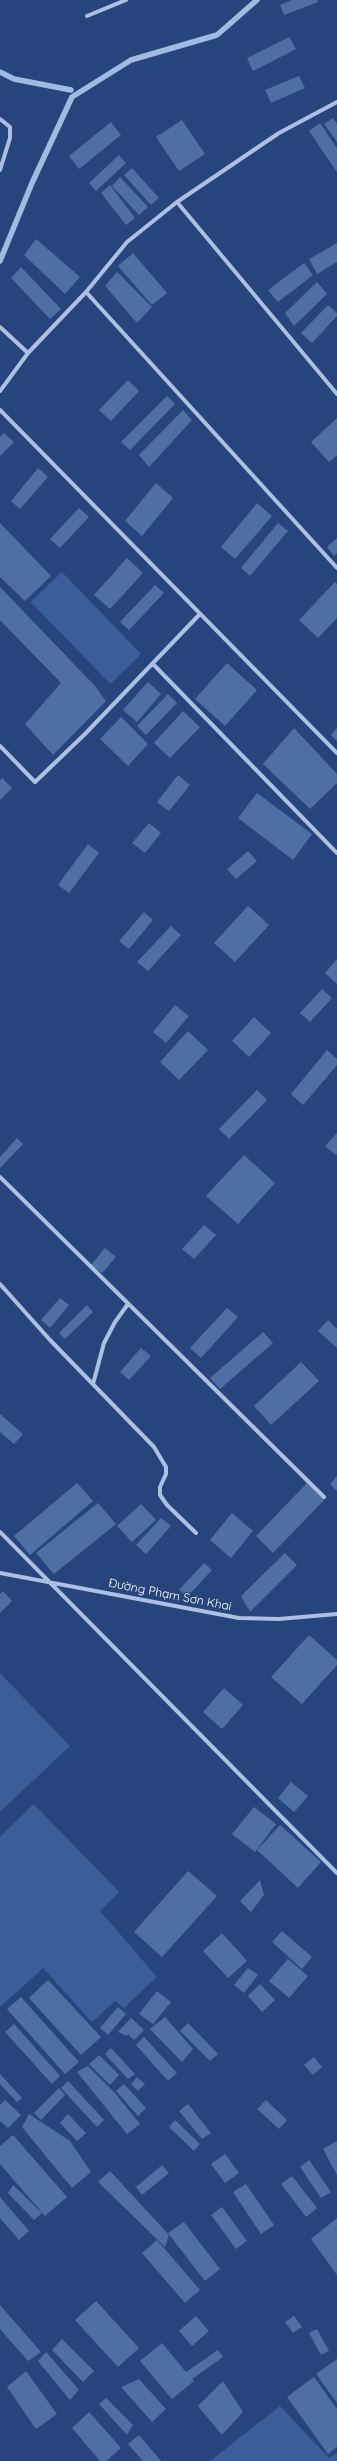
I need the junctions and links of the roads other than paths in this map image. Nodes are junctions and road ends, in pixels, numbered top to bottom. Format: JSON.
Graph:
{"nodes":[{"id":1,"x":126,"y":0,"type":"edge"},
{"id":2,"x":87,"y":16,"type":"dead end"},
{"id":3,"x":337,"y":102,"type":"edge"},
{"id":4,"x":0,"y":119,"type":"edge"},
{"id":5,"x":0,"y":170,"type":"edge"},
{"id":6,"x":177,"y":202,"type":"junction"},
{"id":7,"x":86,"y":292,"type":"junction"},
{"id":8,"x":0,"y":328,"type":"edge"},
{"id":9,"x":28,"y":353,"type":"junction"},
{"id":10,"x":0,"y":391,"type":"edge"},
{"id":11,"x":337,"y":394,"type":"edge"},
{"id":12,"x":0,"y":410,"type":"edge"},
{"id":13,"x":337,"y":568,"type":"edge"},
{"id":14,"x":200,"y":615,"type":"junction"},
{"id":15,"x":153,"y":664,"type":"junction"},
{"id":16,"x":0,"y":746,"type":"edge"},
{"id":17,"x":337,"y":753,"type":"edge"},
{"id":18,"x":337,"y":853,"type":"edge"},
{"id":19,"x":0,"y":1177,"type":"edge"},
{"id":20,"x":0,"y":1284,"type":"edge"},
{"id":21,"x":128,"y":1304,"type":"junction"},
{"id":22,"x":93,"y":1384,"type":"junction"},
{"id":23,"x":324,"y":1497,"type":"dead end"},
{"id":24,"x":0,"y":1532,"type":"edge"},
{"id":25,"x":196,"y":1533,"type":"dead end"},
{"id":26,"x":0,"y":1573,"type":"edge"},
{"id":27,"x":50,"y":1582,"type":"junction"},
{"id":28,"x":337,"y":1614,"type":"edge"},
{"id":29,"x":337,"y":1873,"type":"edge"}],
"edges":[{"from":1,"to":2,"type":"street"},
{"from":3,"to":6,"type":"street"},
{"from":4,"to":5,"type":"street"},
{"from":6,"to":7,"type":"street"},
{"from":6,"to":11,"type":"street"},
{"from":7,"to":9,"type":"street"},
{"from":7,"to":13,"type":"street"},
{"from":8,"to":9,"type":"street"},
{"from":9,"to":10,"type":"street"},
{"from":12,"to":14,"type":"street"},
{"from":14,"to":15,"type":"street"},
{"from":14,"to":17,"type":"street"},
{"from":15,"to":16,"type":"street"},
{"from":15,"to":18,"type":"street"},
{"from":19,"to":21,"type":"street"},
{"from":20,"to":22,"type":"street"},
{"from":21,"to":22,"type":"street"},
{"from":21,"to":23,"type":"street"},
{"from":22,"to":25,"type":"street"},
{"from":24,"to":27,"type":"street"},
{"from":26,"to":27,"type":"street","name":"Đường Phạm Sơn Khai"},
{"from":27,"to":28,"type":"street","name":"Đường Phạm Sơn Khai"},
{"from":27,"to":29,"type":"street"}]}
